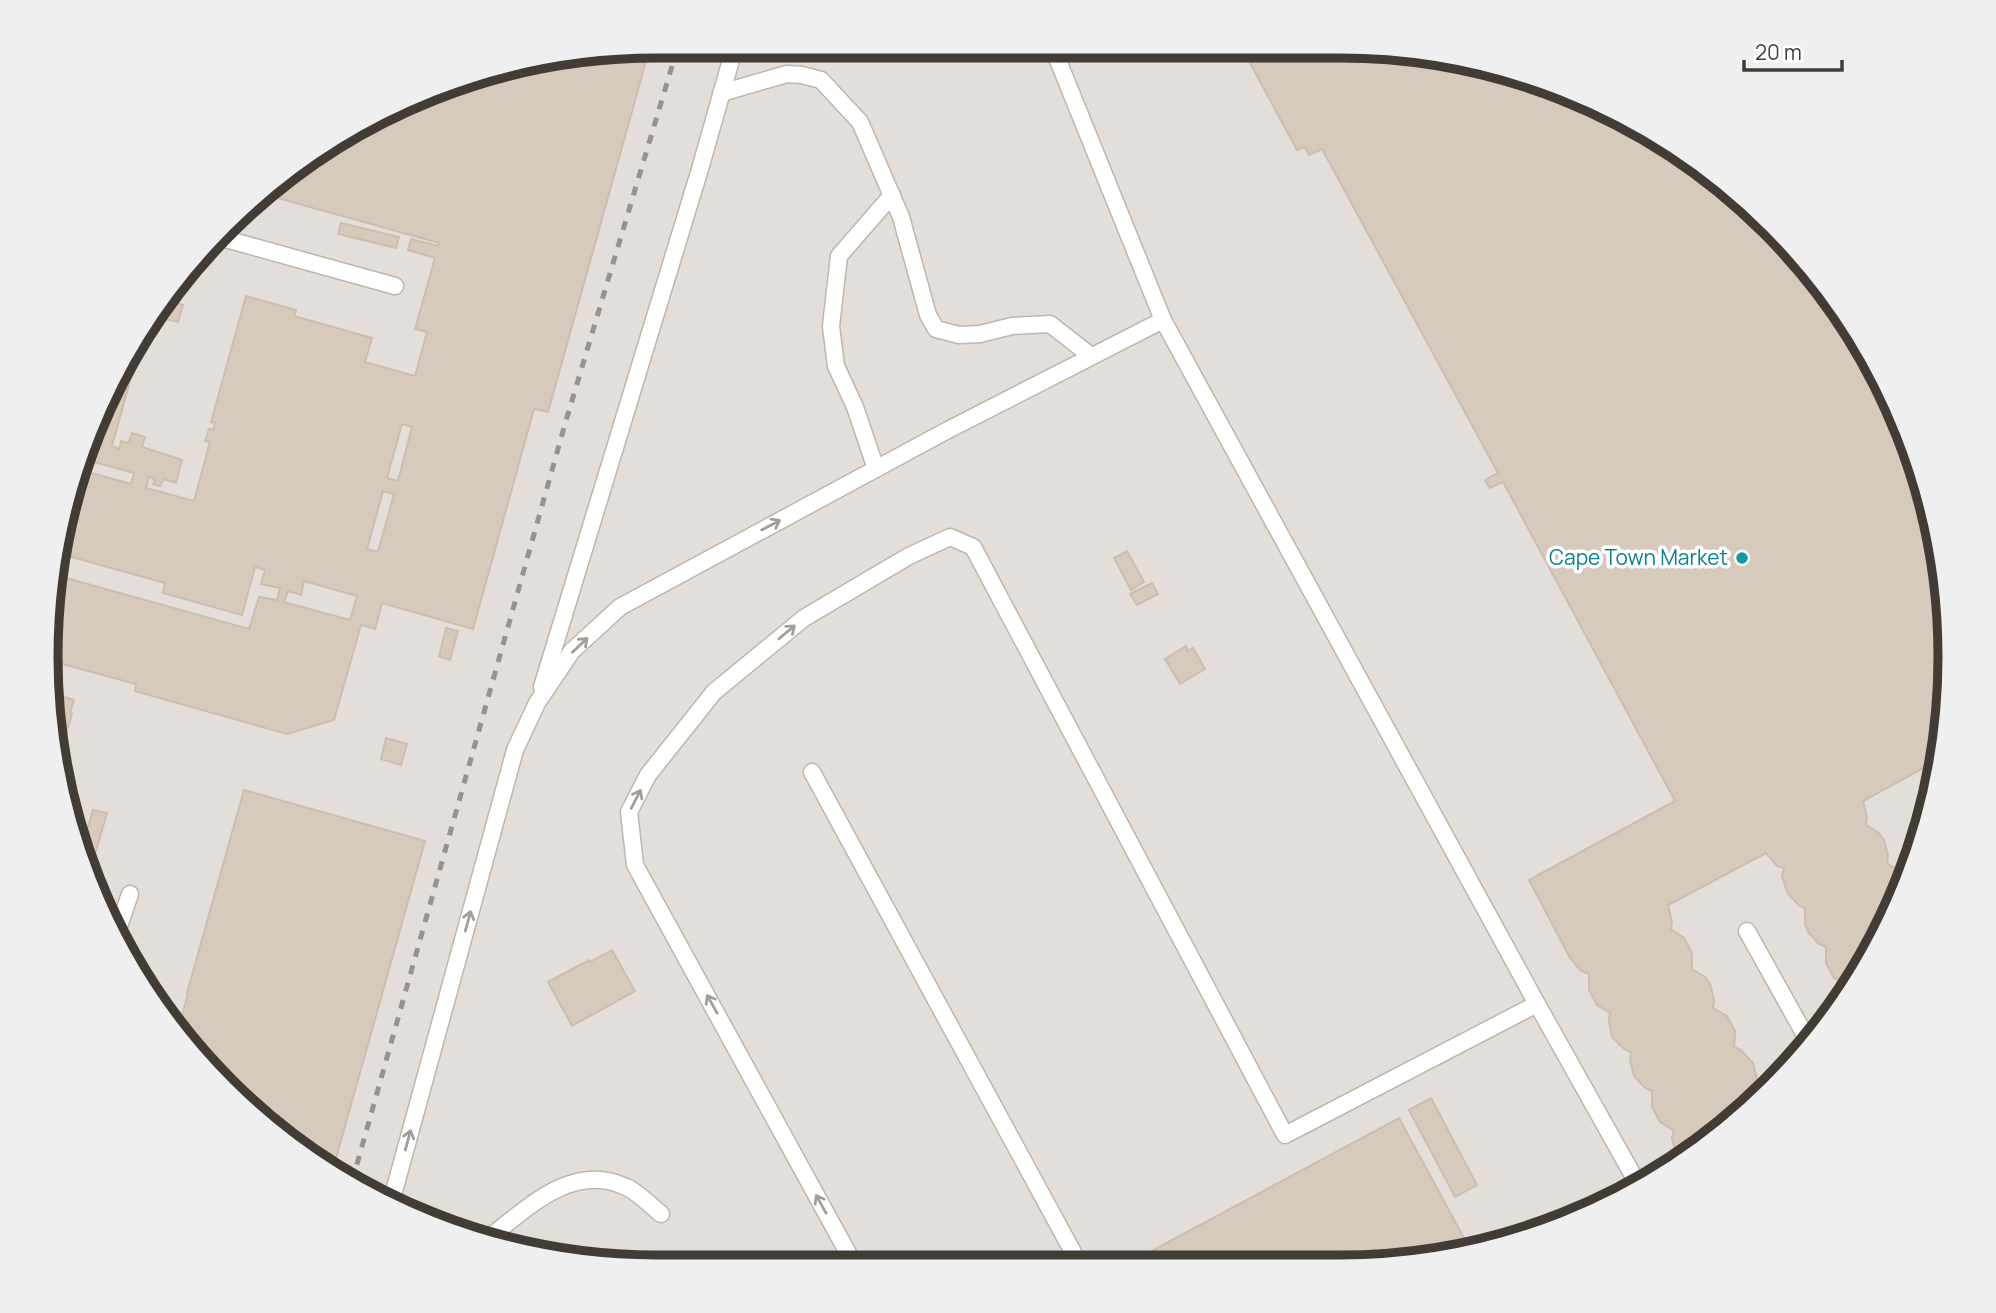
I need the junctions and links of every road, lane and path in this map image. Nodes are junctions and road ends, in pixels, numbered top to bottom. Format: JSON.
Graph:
{"nodes":[{"id":1,"x":731,"y":58,"type":"edge"},
{"id":2,"x":1057,"y":58,"type":"edge"},
{"id":3,"x":721,"y":93,"type":"junction"},
{"id":4,"x":892,"y":195,"type":"junction"},
{"id":5,"x":227,"y":239,"type":"edge"},
{"id":6,"x":395,"y":286,"type":"dead end"},
{"id":7,"x":1163,"y":320,"type":"junction"},
{"id":8,"x":1091,"y":356,"type":"junction"},
{"id":9,"x":876,"y":469,"type":"junction"},
{"id":10,"x":537,"y":703,"type":"junction"},
{"id":11,"x":812,"y":772,"type":"dead end"},
{"id":12,"x":130,"y":894,"type":"dead end"},
{"id":13,"x":120,"y":923,"type":"edge"},
{"id":14,"x":1747,"y":931,"type":"dead end"},
{"id":15,"x":1537,"y":1004,"type":"junction"},
{"id":16,"x":1804,"y":1034,"type":"edge"},
{"id":17,"x":1634,"y":1178,"type":"edge"},
{"id":18,"x":393,"y":1195,"type":"edge"},
{"id":19,"x":661,"y":1214,"type":"dead end"},
{"id":20,"x":495,"y":1233,"type":"edge"},
{"id":21,"x":849,"y":1255,"type":"edge"},
{"id":22,"x":1075,"y":1255,"type":"edge"}],
"edges":[{"from":1,"to":3,"type":"lane"},
{"from":2,"to":7,"type":"lane"},
{"from":3,"to":4,"type":"lane"},
{"from":3,"to":10,"type":"lane"},
{"from":4,"to":8,"type":"lane"},
{"from":4,"to":9,"type":"lane"},
{"from":5,"to":6,"type":"lane"},
{"from":7,"to":8,"type":"lane"},
{"from":7,"to":15,"type":"lane"},
{"from":8,"to":9,"type":"lane"},
{"from":10,"to":9,"type":"lane","one_way":true},
{"from":18,"to":10,"type":"lane","one_way":true},
{"from":11,"to":22,"type":"lane"},
{"from":12,"to":13,"type":"lane"},
{"from":14,"to":16,"type":"lane"},
{"from":15,"to":17,"type":"lane"},
{"from":21,"to":15,"type":"lane","one_way":true},
{"from":19,"to":20,"type":"lane"}]}
